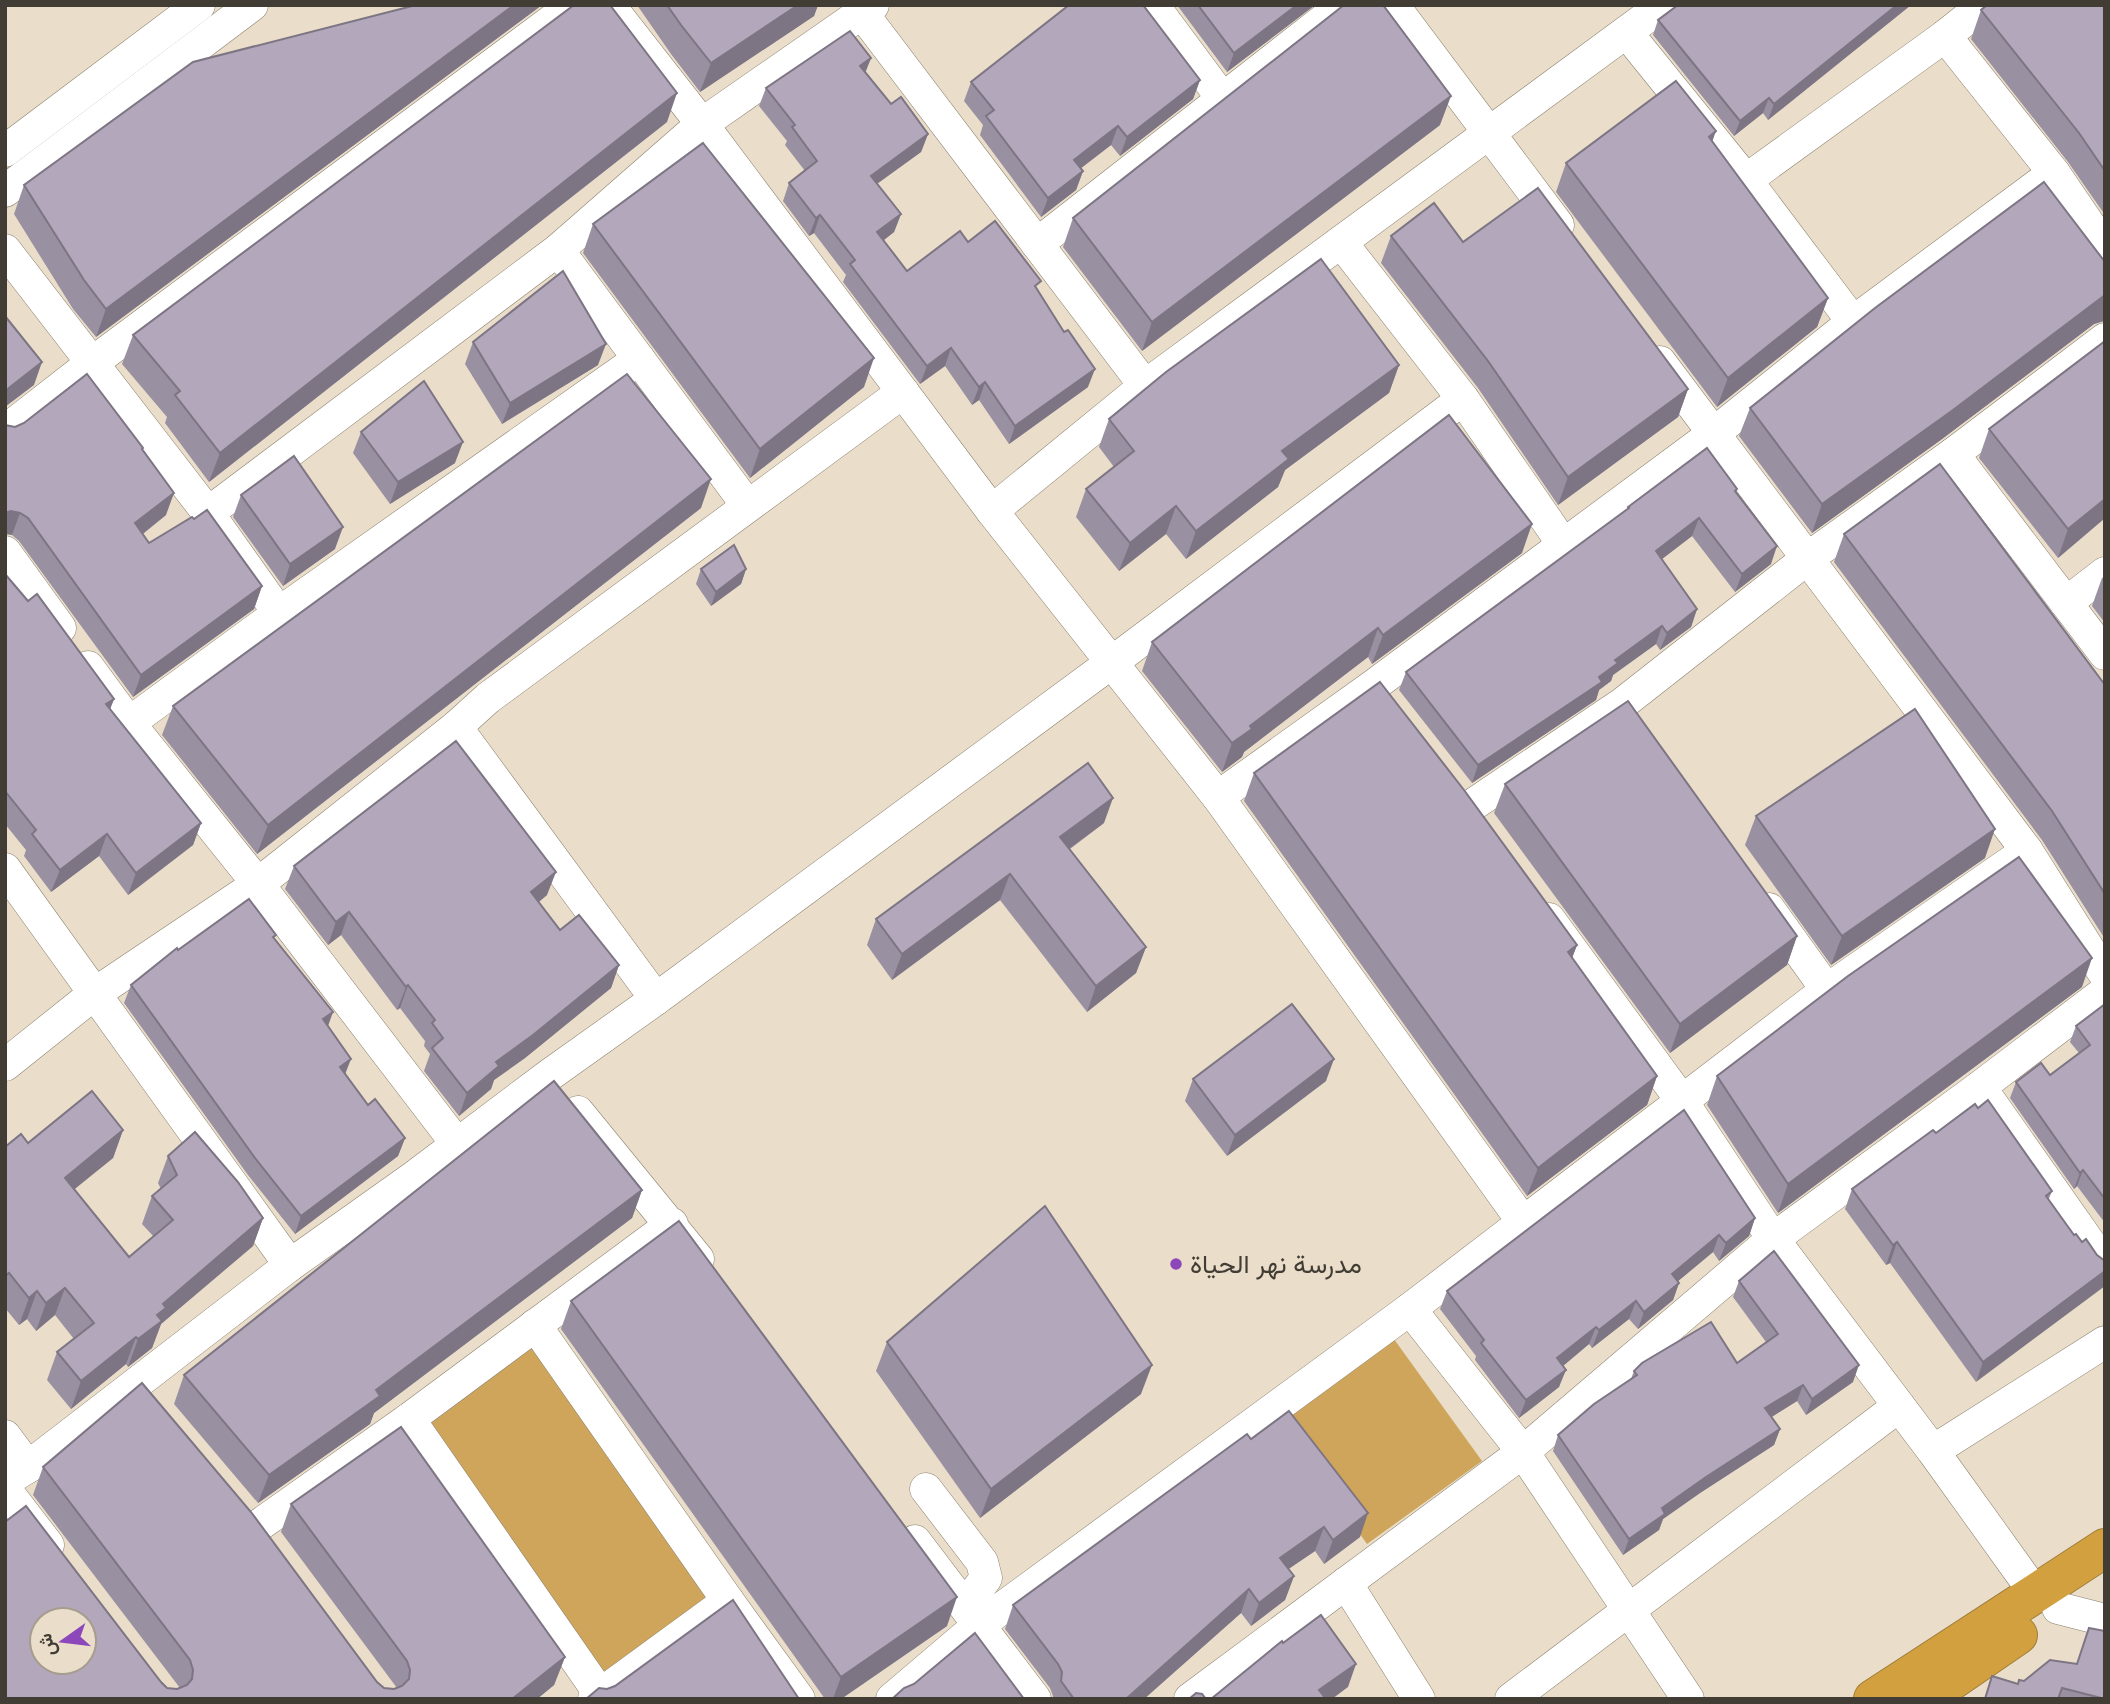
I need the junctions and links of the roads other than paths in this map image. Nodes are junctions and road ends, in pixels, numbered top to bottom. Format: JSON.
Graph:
{"nodes":[{"id":1,"x":252,"y":5,"type":"edge"},
{"id":2,"x":573,"y":5,"type":"edge"},
{"id":3,"x":609,"y":5,"type":"edge"},
{"id":4,"x":1153,"y":5,"type":"edge"},
{"id":5,"x":1343,"y":5,"type":"edge"},
{"id":6,"x":1393,"y":5,"type":"edge"},
{"id":7,"x":1662,"y":5,"type":"edge"},
{"id":8,"x":1984,"y":5,"type":"edge"},
{"id":9,"x":197,"y":6,"type":"edge"},
{"id":10,"x":868,"y":9,"type":"edge"},
{"id":11,"x":1627,"y":33,"type":"junction"},
{"id":12,"x":1945,"y":36,"type":"junction"},
{"id":13,"x":1222,"y":98,"type":"junction"},
{"id":14,"x":702,"y":124,"type":"junction"},
{"id":15,"x":1488,"y":131,"type":"junction"},
{"id":16,"x":5,"y":151,"type":"edge"},
{"id":17,"x":2054,"y":173,"type":"junction"},
{"id":18,"x":1746,"y":180,"type":"junction"},
{"id":19,"x":5,"y":191,"type":"edge"},
{"id":20,"x":1340,"y":242,"type":"junction"},
{"id":21,"x":1572,"y":243,"type":"edge"},
{"id":22,"x":1037,"y":244,"type":"junction"},
{"id":23,"x":2105,"y":248,"type":"edge"},
{"id":24,"x":5,"y":250,"type":"edge"},
{"id":25,"x":558,"y":250,"type":"junction"},
{"id":26,"x":1853,"y":322,"type":"junction"},
{"id":27,"x":2105,"y":340,"type":"edge"},
{"id":28,"x":1646,"y":344,"type":"edge"},
{"id":29,"x":639,"y":359,"type":"junction"},
{"id":30,"x":92,"y":363,"type":"junction"},
{"id":31,"x":1145,"y":386,"type":"junction"},
{"id":32,"x":903,"y":392,"type":"junction"},
{"id":33,"x":1463,"y":399,"type":"junction"},
{"id":34,"x":5,"y":431,"type":"edge"},
{"id":35,"x":1713,"y":434,"type":"junction"},
{"id":36,"x":1953,"y":454,"type":"junction"},
{"id":37,"x":747,"y":505,"type":"junction"},
{"id":38,"x":992,"y":512,"type":"junction"},
{"id":39,"x":208,"y":513,"type":"junction"},
{"id":40,"x":1563,"y":544,"type":"junction"},
{"id":41,"x":5,"y":552,"type":"edge"},
{"id":42,"x":1808,"y":558,"type":"junction"},
{"id":43,"x":2105,"y":573,"type":"edge"},
{"id":44,"x":2066,"y":603,"type":"junction"},
{"id":45,"x":279,"y":613,"type":"junction"},
{"id":46,"x":2105,"y":654,"type":"edge"},
{"id":47,"x":1111,"y":663,"type":"junction"},
{"id":48,"x":129,"y":723,"type":"junction"},
{"id":49,"x":456,"y":727,"type":"junction"},
{"id":50,"x":1218,"y":797,"type":"junction"},
{"id":51,"x":1468,"y":809,"type":"edge"},
{"id":52,"x":2027,"y":851,"type":"junction"},
{"id":53,"x":5,"y":869,"type":"edge"},
{"id":54,"x":258,"y":884,"type":"junction"},
{"id":55,"x":1756,"y":891,"type":"edge"},
{"id":56,"x":1534,"y":898,"type":"edge"},
{"id":57,"x":2105,"y":975,"type":"edge"},
{"id":58,"x":1828,"y":990,"type":"junction"},
{"id":59,"x":2105,"y":992,"type":"edge"},
{"id":60,"x":94,"y":994,"type":"junction"},
{"id":61,"x":656,"y":999,"type":"junction"},
{"id":62,"x":5,"y":1065,"type":"edge"},
{"id":63,"x":548,"y":1076,"type":"junction"},
{"id":64,"x":1980,"y":1087,"type":"junction"},
{"id":65,"x":1682,"y":1101,"type":"junction"},
{"id":66,"x":457,"y":1144,"type":"junction"},
{"id":67,"x":1523,"y":1222,"type":"junction"},
{"id":68,"x":672,"y":1224,"type":"junction"},
{"id":69,"x":1773,"y":1239,"type":"junction"},
{"id":70,"x":290,"y":1265,"type":"junction"},
{"id":71,"x":2105,"y":1265,"type":"edge"},
{"id":72,"x":713,"y":1278,"type":"edge"},
{"id":73,"x":1410,"y":1309,"type":"junction"},
{"id":74,"x":535,"y":1325,"type":"junction"},
{"id":75,"x":2105,"y":1342,"type":"edge"},
{"id":76,"x":1899,"y":1406,"type":"junction"},
{"id":77,"x":409,"y":1419,"type":"junction"},
{"id":78,"x":5,"y":1436,"type":"edge"},
{"id":79,"x":1933,"y":1451,"type":"junction"},
{"id":80,"x":1523,"y":1452,"type":"junction"},
{"id":81,"x":17,"y":1474,"type":"edge"},
{"id":82,"x":5,"y":1489,"type":"edge"},
{"id":83,"x":926,"y":1489,"type":"dead end"},
{"id":84,"x":896,"y":1516,"type":"edge"},
{"id":85,"x":255,"y":1528,"type":"edge"},
{"id":86,"x":2105,"y":1548,"type":"edge"},
{"id":87,"x":64,"y":1566,"type":"edge"},
{"id":88,"x":2105,"y":1579,"type":"edge"},
{"id":89,"x":1346,"y":1583,"type":"junction"},
{"id":90,"x":728,"y":1601,"type":"junction"},
{"id":91,"x":2047,"y":1601,"type":"junction"},
{"id":92,"x":1629,"y":1610,"type":"junction"},
{"id":93,"x":971,"y":1614,"type":"junction"},
{"id":94,"x":2105,"y":1620,"type":"edge"},
{"id":95,"x":597,"y":1696,"type":"edge"},
{"id":96,"x":799,"y":1699,"type":"edge"},
{"id":97,"x":892,"y":1699,"type":"edge"},
{"id":98,"x":1035,"y":1699,"type":"edge"},
{"id":99,"x":1190,"y":1699,"type":"edge"},
{"id":100,"x":1419,"y":1699,"type":"edge"},
{"id":101,"x":1511,"y":1699,"type":"edge"},
{"id":102,"x":1688,"y":1699,"type":"edge"},
{"id":103,"x":1873,"y":1699,"type":"edge"},
{"id":104,"x":1925,"y":1699,"type":"edge"}],
"edges":[{"from":1,"to":19,"type":"street"},
{"from":2,"to":30,"type":"street"},
{"from":3,"to":14,"type":"street"},
{"from":4,"to":13,"type":"street"},
{"from":5,"to":13,"type":"street"},
{"from":6,"to":15,"type":"street"},
{"from":7,"to":11,"type":"street"},
{"from":8,"to":12,"type":"street"},
{"from":9,"to":16,"type":"street"},
{"from":10,"to":14,"type":"street"},
{"from":10,"to":22,"type":"street"},
{"from":11,"to":15,"type":"street"},
{"from":11,"to":18,"type":"street"},
{"from":12,"to":17,"type":"street"},
{"from":12,"to":18,"type":"street"},
{"from":13,"to":22,"type":"street"},
{"from":14,"to":25,"type":"street"},
{"from":14,"to":32,"type":"street"},
{"from":15,"to":20,"type":"street"},
{"from":15,"to":21,"type":"street"},
{"from":17,"to":23,"type":"street"},
{"from":17,"to":26,"type":"street"},
{"from":18,"to":26,"type":"street"},
{"from":20,"to":31,"type":"street"},
{"from":20,"to":33,"type":"street"},
{"from":22,"to":31,"type":"street"},
{"from":24,"to":30,"type":"street"},
{"from":25,"to":29,"type":"street"},
{"from":25,"to":39,"type":"street"},
{"from":26,"to":35,"type":"street"},
{"from":27,"to":36,"type":"street"},
{"from":28,"to":35,"type":"street"},
{"from":29,"to":37,"type":"street"},
{"from":29,"to":45,"type":"street"},
{"from":30,"to":34,"type":"street"},
{"from":30,"to":39,"type":"street"},
{"from":31,"to":38,"type":"street"},
{"from":32,"to":37,"type":"street"},
{"from":32,"to":38,"type":"street"},
{"from":33,"to":40,"type":"street"},
{"from":33,"to":47,"type":"street"},
{"from":35,"to":40,"type":"street"},
{"from":35,"to":42,"type":"street"},
{"from":36,"to":42,"type":"street"},
{"from":36,"to":44,"type":"street"},
{"from":37,"to":49,"type":"street"},
{"from":38,"to":47,"type":"street"},
{"from":39,"to":45,"type":"street"},
{"from":40,"to":50,"type":"street"},
{"from":41,"to":48,"type":"street"},
{"from":42,"to":51,"type":"street"},
{"from":42,"to":52,"type":"street"},
{"from":43,"to":44,"type":"street"},
{"from":44,"to":46,"type":"street"},
{"from":45,"to":48,"type":"street"},
{"from":47,"to":50,"type":"street"},
{"from":47,"to":61,"type":"street"},
{"from":48,"to":54,"type":"street"},
{"from":49,"to":54,"type":"street"},
{"from":49,"to":61,"type":"street"},
{"from":50,"to":67,"type":"street"},
{"from":52,"to":57,"type":"street"},
{"from":52,"to":58,"type":"street"},
{"from":53,"to":60,"type":"street"},
{"from":54,"to":60,"type":"street"},
{"from":54,"to":66,"type":"street"},
{"from":55,"to":58,"type":"street"},
{"from":56,"to":65,"type":"street"},
{"from":58,"to":65,"type":"street"},
{"from":59,"to":64,"type":"street"},
{"from":60,"to":62,"type":"street"},
{"from":60,"to":70,"type":"street"},
{"from":61,"to":63,"type":"street"},
{"from":63,"to":66,"type":"street"},
{"from":63,"to":68,"type":"street"},
{"from":64,"to":69,"type":"street"},
{"from":64,"to":71,"type":"street"},
{"from":65,"to":67,"type":"street"},
{"from":65,"to":69,"type":"street"},
{"from":66,"to":70,"type":"street"},
{"from":67,"to":73,"type":"street"},
{"from":68,"to":72,"type":"street"},
{"from":68,"to":74,"type":"street"},
{"from":69,"to":76,"type":"street"},
{"from":69,"to":80,"type":"street"},
{"from":70,"to":81,"type":"street"},
{"from":73,"to":80,"type":"street"},
{"from":73,"to":93,"type":"street"},
{"from":74,"to":77,"type":"street"},
{"from":74,"to":90,"type":"street"},
{"from":75,"to":79,"type":"street"},
{"from":76,"to":79,"type":"street"},
{"from":76,"to":92,"type":"street"},
{"from":77,"to":85,"type":"street"},
{"from":77,"to":95,"type":"street"},
{"from":78,"to":81,"type":"street"},
{"from":79,"to":91,"type":"street"},
{"from":80,"to":89,"type":"street"},
{"from":80,"to":92,"type":"street"},
{"from":82,"to":87,"type":"street"},
{"from":83,"to":93,"type":"street"},
{"from":84,"to":93,"type":"street"},
{"from":86,"to":91,"type":"highway"},
{"from":88,"to":91,"type":"highway"},
{"from":89,"to":99,"type":"street"},
{"from":89,"to":100,"type":"street"},
{"from":90,"to":95,"type":"street"},
{"from":90,"to":96,"type":"street"},
{"from":91,"to":94,"type":"street"},
{"from":91,"to":103,"type":"highway"},
{"from":91,"to":104,"type":"highway"},
{"from":92,"to":101,"type":"street"},
{"from":92,"to":102,"type":"street"},
{"from":93,"to":97,"type":"street"},
{"from":93,"to":98,"type":"street"}]}
